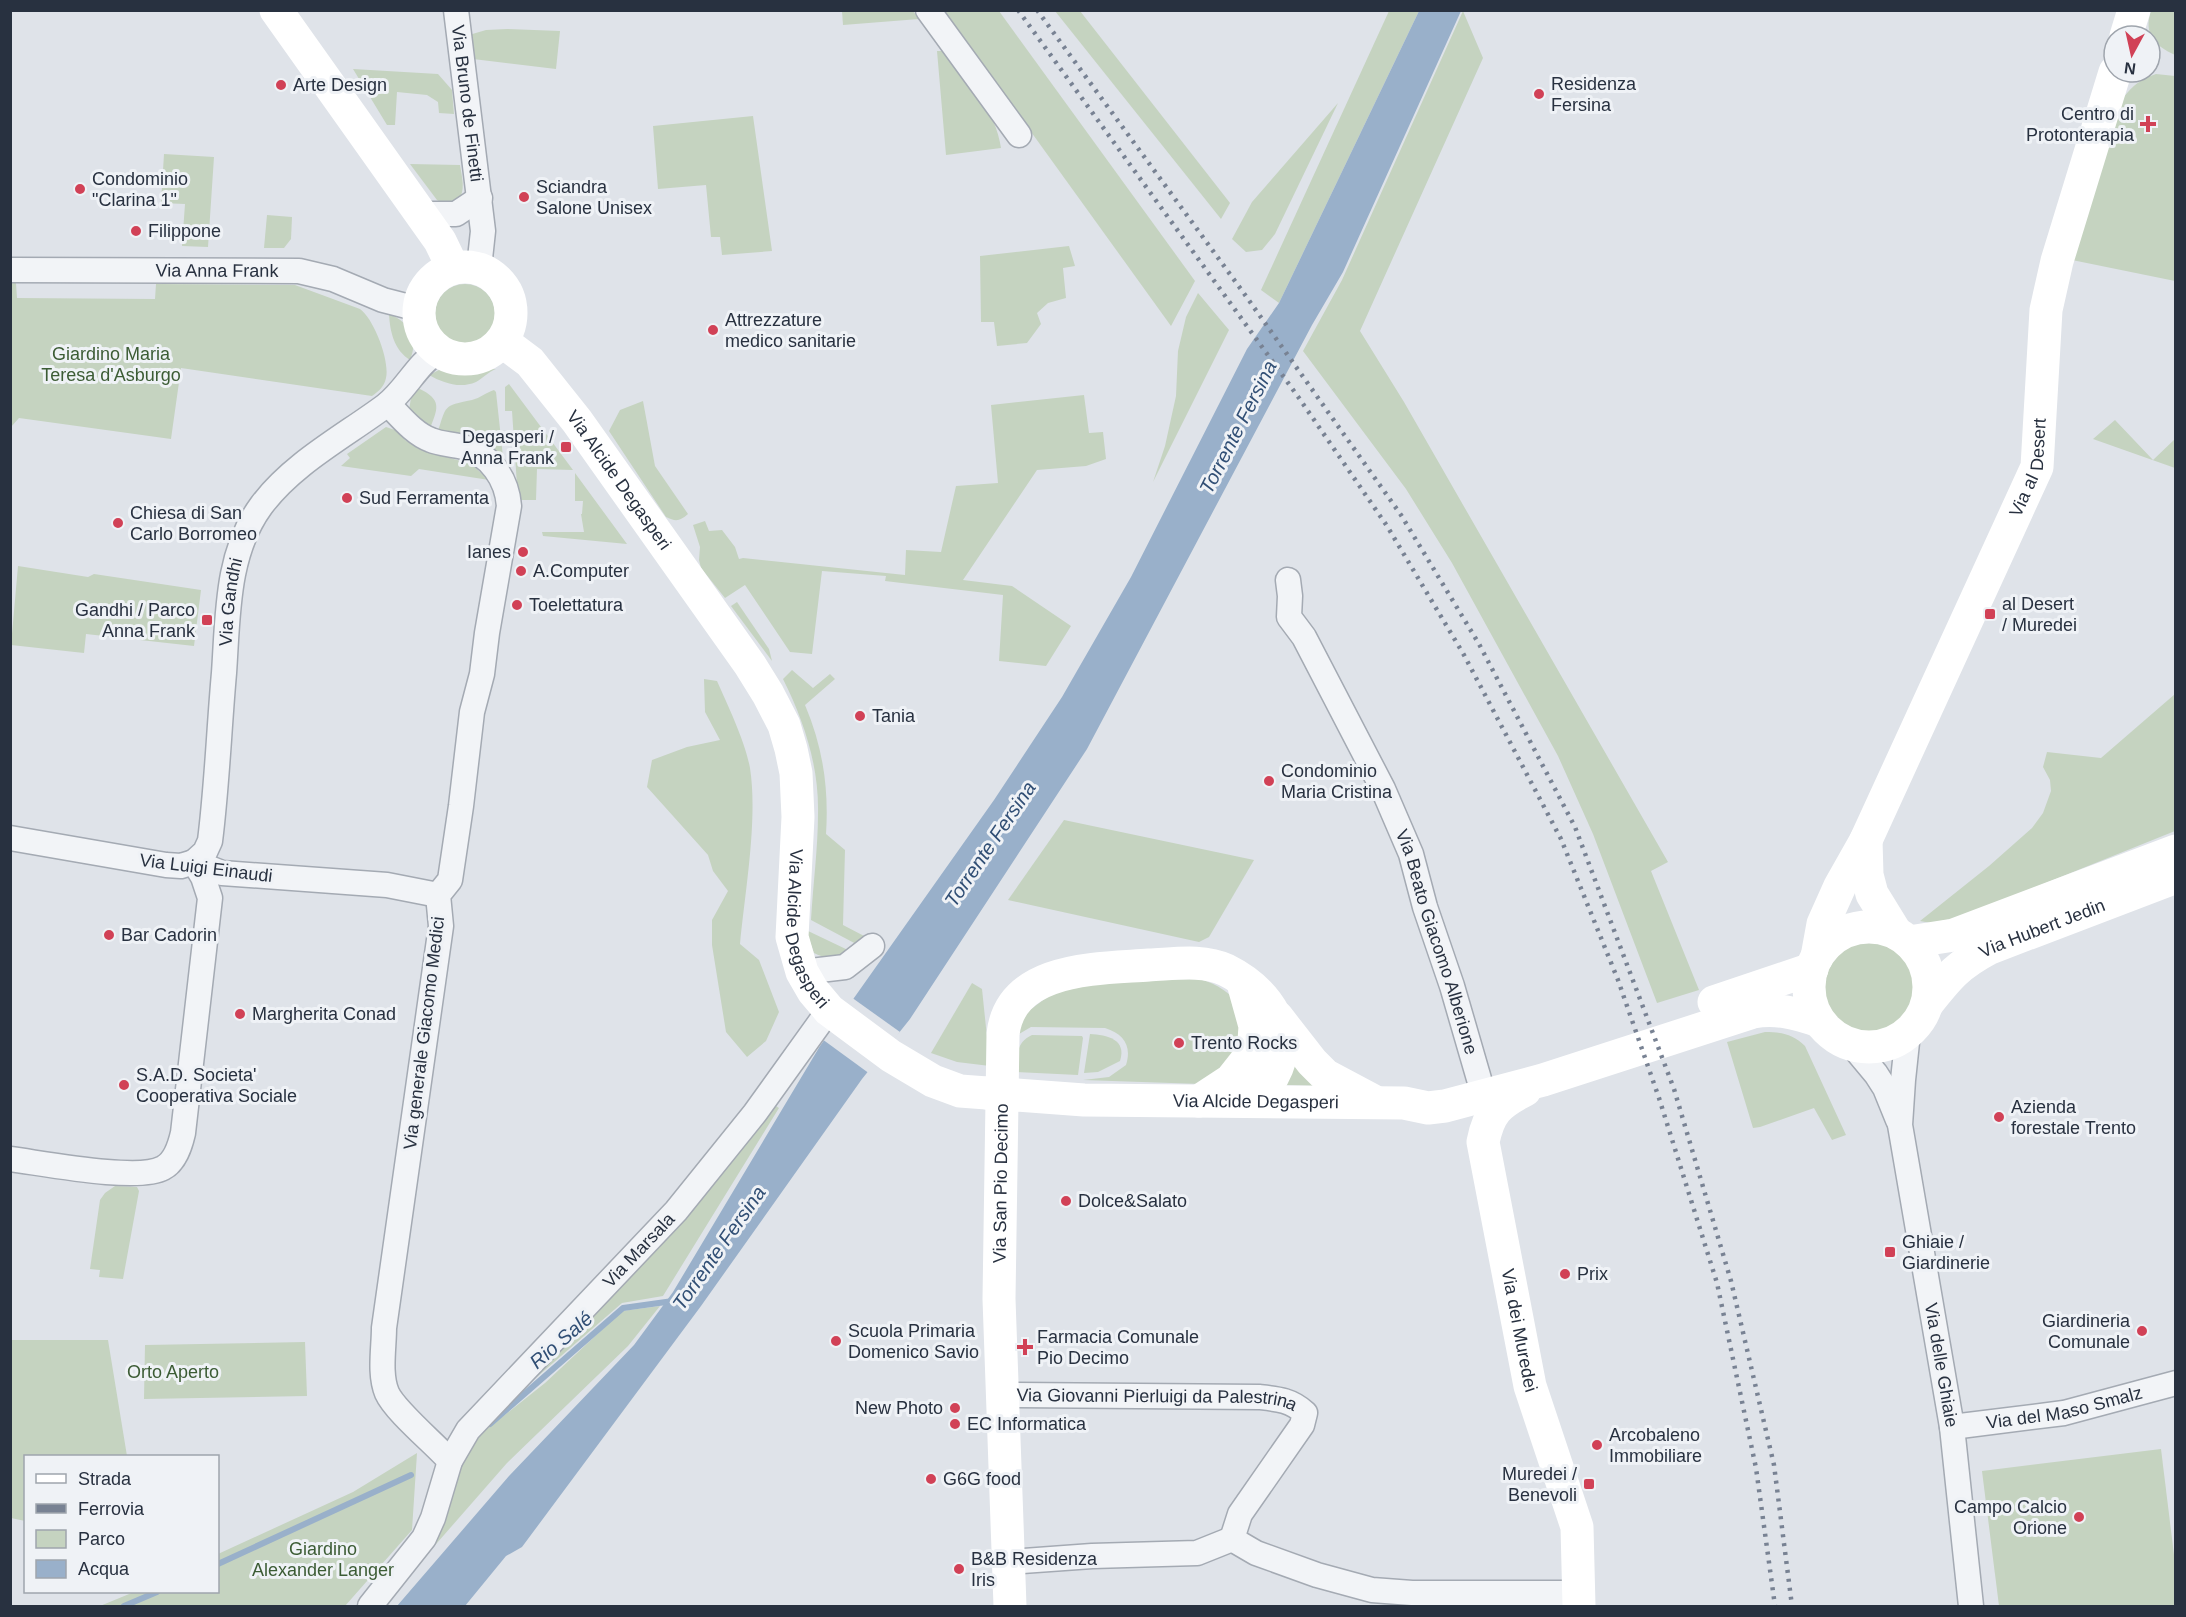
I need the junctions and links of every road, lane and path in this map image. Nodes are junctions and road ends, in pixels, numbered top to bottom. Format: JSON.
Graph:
{"nodes":[{"id":1,"x":276,"y":10,"type":"edge"},
{"id":2,"x":456,"y":10,"type":"edge"},
{"id":3,"x":928,"y":10,"type":"edge"},
{"id":4,"x":2111,"y":84,"type":"edge"},
{"id":5,"x":1020,"y":135,"type":"dead end"},
{"id":6,"x":480,"y":198,"type":"junction"},
{"id":7,"x":420,"y":214,"type":"junction"},
{"id":8,"x":466,"y":268,"type":"junction"},
{"id":9,"x":10,"y":270,"type":"edge"},
{"id":10,"x":418,"y":309,"type":"junction"},
{"id":11,"x":502,"y":341,"type":"junction"},
{"id":12,"x":438,"y":351,"type":"junction"},
{"id":13,"x":388,"y":404,"type":"junction"},
{"id":14,"x":1288,"y":580,"type":"dead end"},
{"id":15,"x":10,"y":838,"type":"edge"},
{"id":16,"x":1866,"y":840,"type":"junction"},
{"id":17,"x":2175,"y":851,"type":"edge"},
{"id":18,"x":194,"y":862,"type":"junction"},
{"id":19,"x":2175,"y":877,"type":"edge"},
{"id":20,"x":438,"y":895,"type":"junction"},
{"id":21,"x":1902,"y":938,"type":"junction"},
{"id":22,"x":872,"y":946,"type":"dead end"},
{"id":23,"x":1814,"y":963,"type":"junction"},
{"id":24,"x":802,"y":972,"type":"junction"},
{"id":25,"x":1242,"y":981,"type":"junction"},
{"id":26,"x":1927,"y":1004,"type":"junction"},
{"id":27,"x":833,"y":1013,"type":"junction"},
{"id":28,"x":1277,"y":1017,"type":"junction"},
{"id":29,"x":1819,"y":1021,"type":"junction"},
{"id":30,"x":1908,"y":1033,"type":"junction"},
{"id":31,"x":1851,"y":1044,"type":"junction"},
{"id":32,"x":1479,"y":1079,"type":"junction"},
{"id":33,"x":1543,"y":1080,"type":"junction"},
{"id":34,"x":1199,"y":1101,"type":"junction"},
{"id":35,"x":1247,"y":1101,"type":"junction"},
{"id":36,"x":1390,"y":1103,"type":"junction"},
{"id":37,"x":1900,"y":1125,"type":"junction"},
{"id":38,"x":10,"y":1159,"type":"edge"},
{"id":39,"x":2175,"y":1383,"type":"edge"},
{"id":40,"x":1003,"y":1395,"type":"junction"},
{"id":41,"x":1952,"y":1427,"type":"junction"},
{"id":42,"x":450,"y":1461,"type":"junction"},
{"id":43,"x":1232,"y":1539,"type":"junction"},
{"id":44,"x":1009,"y":1562,"type":"junction"},
{"id":45,"x":1580,"y":1600,"type":"edge"},
{"id":46,"x":370,"y":1606,"type":"edge"},
{"id":47,"x":1010,"y":1606,"type":"edge"},
{"id":48,"x":1971,"y":1606,"type":"edge"}],
"edges":[{"from":1,"to":7,"type":"street"},
{"from":2,"to":6,"type":"street","name":"Via Bruno de Finetti"},
{"from":3,"to":5,"type":"street"},
{"from":4,"to":16,"type":"street","name":"Via al Desert"},
{"from":6,"to":7,"type":"street","name":"Via Bruno de Finetti"},
{"from":6,"to":8,"type":"street","name":"Via Bruno de Finetti"},
{"from":7,"to":8,"type":"street"},
{"from":8,"to":10,"type":"street"},
{"from":8,"to":11,"type":"street"},
{"from":9,"to":10,"type":"street","name":"Via Anna Frank"},
{"from":10,"to":12,"type":"street"},
{"from":11,"to":12,"type":"street"},
{"from":11,"to":24,"type":"street","name":"Via Alcide Degasperi"},
{"from":12,"to":13,"type":"street","name":"Via Gandhi"},
{"from":13,"to":18,"type":"street","name":"Via Gandhi"},
{"from":13,"to":20,"type":"street","name":"Via generale Giacomo Medici"},
{"from":14,"to":32,"type":"street","name":"Via Beato Giacomo Alberione"},
{"from":15,"to":18,"type":"street","name":"Via Luigi Einaudi"},
{"from":16,"to":21,"type":"street","name":"Via al Desert"},
{"from":16,"to":23,"type":"street","name":"Via al Desert"},
{"from":17,"to":21,"type":"street","name":"Via Hubert Jedin"},
{"from":18,"to":20,"type":"street","name":"Via Luigi Einaudi"},
{"from":18,"to":38,"type":"street"},
{"from":19,"to":26,"type":"street","name":"Via Hubert Jedin"},
{"from":20,"to":42,"type":"street","name":"Via generale Giacomo Medici"},
{"from":21,"to":23,"type":"street"},
{"from":21,"to":26,"type":"street"},
{"from":22,"to":24,"type":"street"},
{"from":23,"to":29,"type":"street"},
{"from":23,"to":32,"type":"street","name":"Via Alcide Degasperi"},
{"from":24,"to":27,"type":"street","name":"Via Alcide Degasperi"},
{"from":25,"to":28,"type":"street","name":"Via San Pio Decimo"},
{"from":25,"to":34,"type":"street"},
{"from":25,"to":40,"type":"street","name":"Via San Pio Decimo"},
{"from":26,"to":30,"type":"street"},
{"from":27,"to":34,"type":"street","name":"Via Alcide Degasperi"},
{"from":27,"to":42,"type":"street","name":"Via Marsala"},
{"from":28,"to":35,"type":"street","name":"Via San Pio Decimo"},
{"from":28,"to":36,"type":"street"},
{"from":29,"to":31,"type":"street"},
{"from":29,"to":33,"type":"street","name":"Via Alcide Degasperi"},
{"from":30,"to":31,"type":"street"},
{"from":30,"to":37,"type":"street","name":"Via delle Ghiaie"},
{"from":31,"to":37,"type":"street","name":"Via delle Ghiaie"},
{"from":32,"to":36,"type":"street","name":"Via Alcide Degasperi"},
{"from":33,"to":36,"type":"street","name":"Via Alcide Degasperi"},
{"from":33,"to":45,"type":"street","name":"Via dei Muredei"},
{"from":34,"to":35,"type":"street","name":"Via Alcide Degasperi"},
{"from":35,"to":36,"type":"street","name":"Via Alcide Degasperi"},
{"from":37,"to":41,"type":"street","name":"Via delle Ghiaie"},
{"from":39,"to":41,"type":"street","name":"Via del Maso Smalz"},
{"from":40,"to":43,"type":"street","name":"Via Giovanni Pierluigi da Palestrina"},
{"from":40,"to":44,"type":"street","name":"Via San Pio Decimo"},
{"from":41,"to":48,"type":"street","name":"Via delle Ghiaie"},
{"from":42,"to":46,"type":"street","name":"Via Marsala"},
{"from":43,"to":44,"type":"street"},
{"from":43,"to":45,"type":"street"},
{"from":44,"to":47,"type":"street","name":"Via San Pio Decimo"}]}
